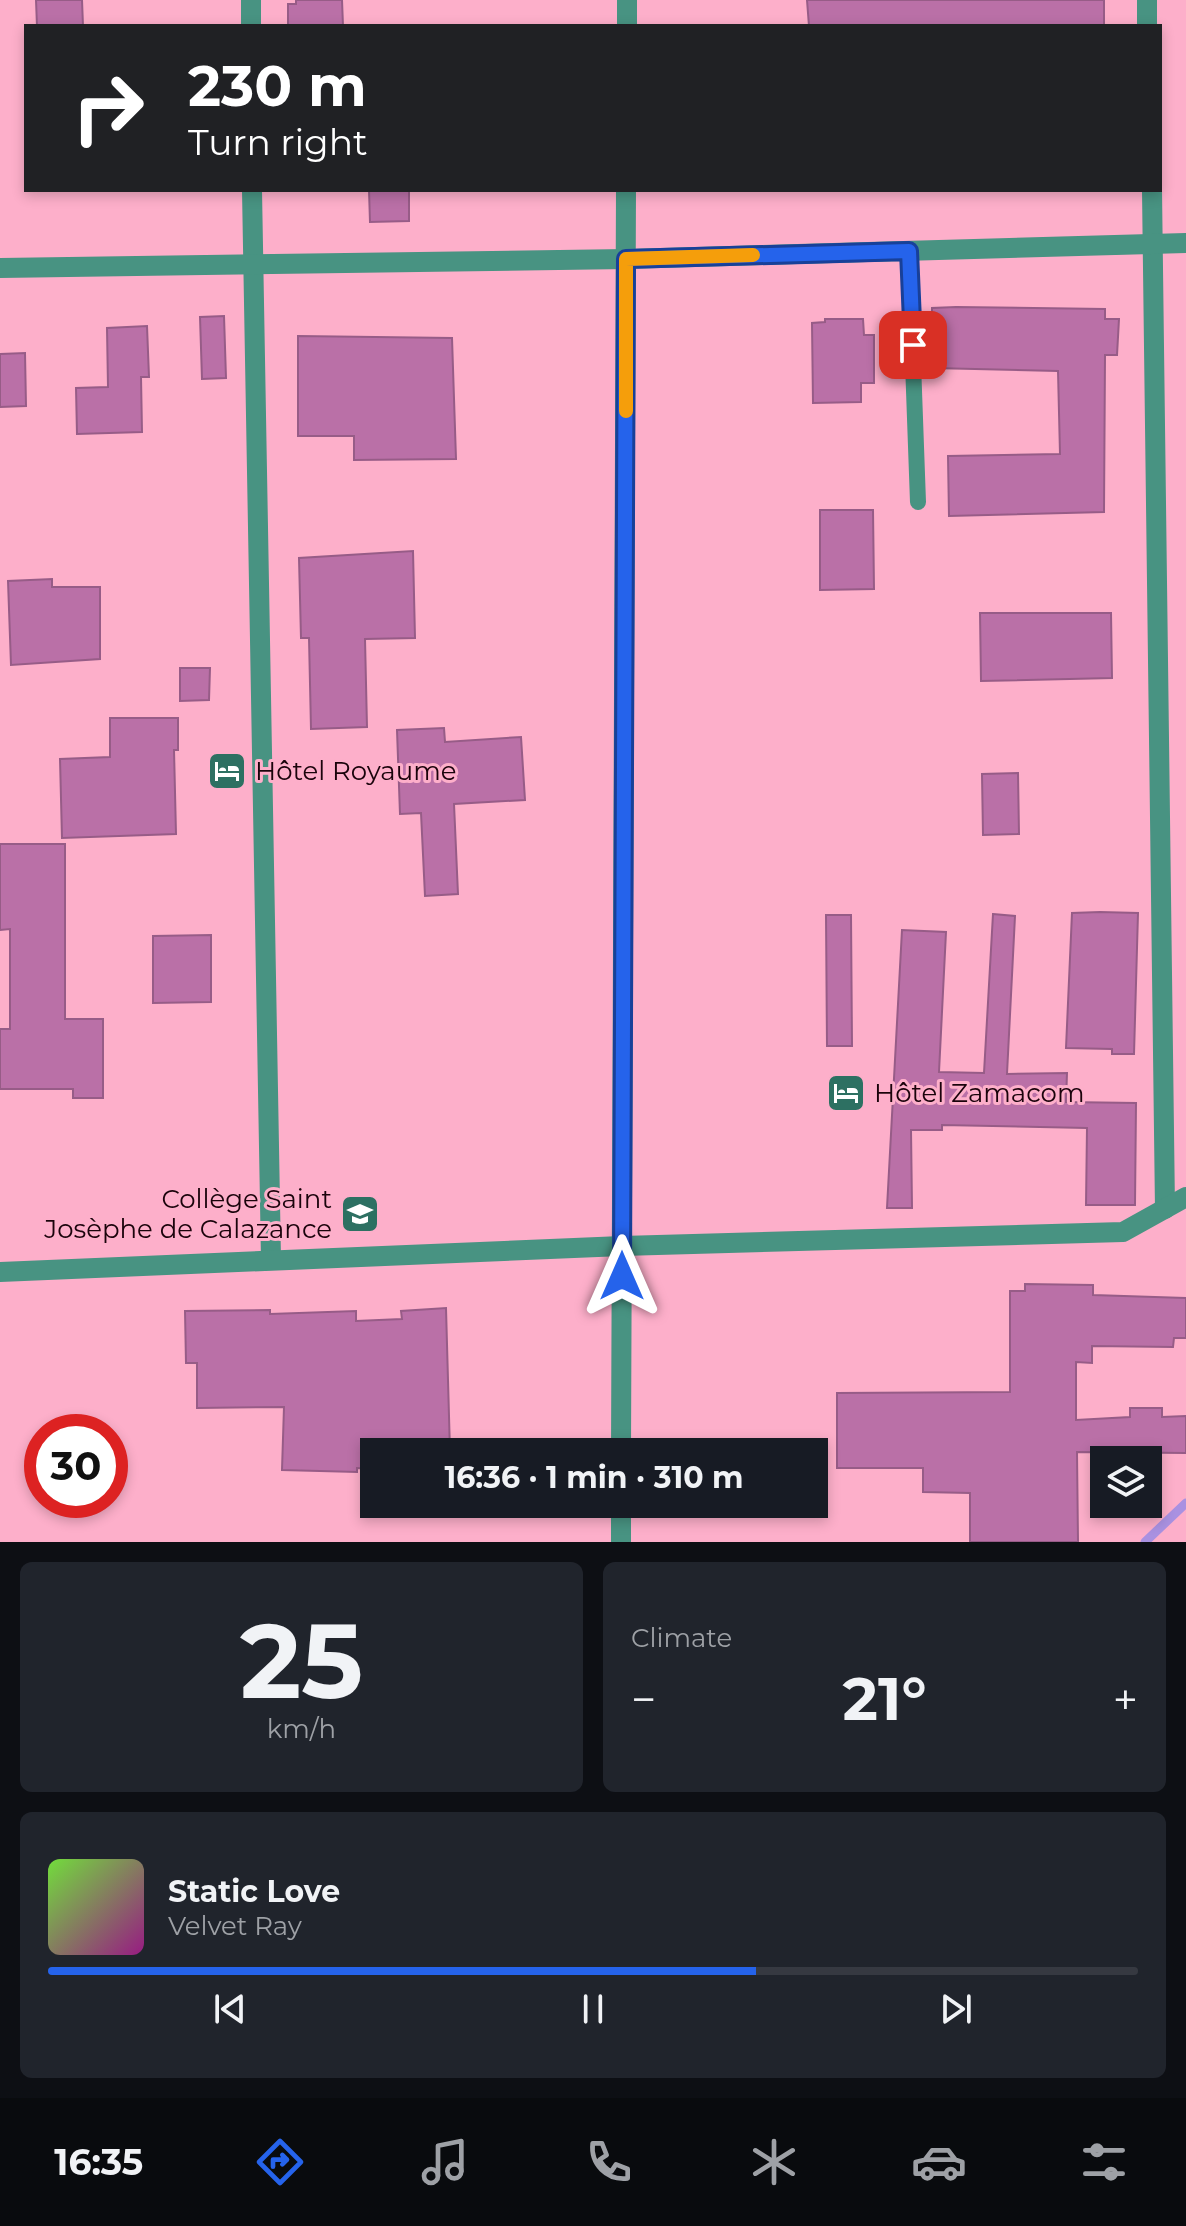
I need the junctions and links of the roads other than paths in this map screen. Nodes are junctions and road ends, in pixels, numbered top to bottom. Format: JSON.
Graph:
{"nodes":[{"id":1,"x":251,"y":0,"type":"edge"},
{"id":2,"x":627,"y":0,"type":"edge"},
{"id":3,"x":1147,"y":0,"type":"edge"},
{"id":4,"x":251,"y":24,"type":"edge"},
{"id":5,"x":627,"y":24,"type":"edge"},
{"id":6,"x":1147,"y":24,"type":"edge"},
{"id":7,"x":252,"y":192,"type":"edge"},
{"id":8,"x":626,"y":192,"type":"edge"},
{"id":9,"x":1152,"y":192,"type":"edge"},
{"id":10,"x":1153,"y":243,"type":"junction"},
{"id":11,"x":1186,"y":243,"type":"edge"},
{"id":12,"x":909,"y":251,"type":"junction"},
{"id":13,"x":626,"y":259,"type":"junction"},
{"id":14,"x":252,"y":263,"type":"junction"},
{"id":15,"x":0,"y":268,"type":"edge"},
{"id":16,"x":918,"y":502,"type":"dead end"},
{"id":17,"x":1186,"y":1197,"type":"edge"},
{"id":18,"x":1165,"y":1209,"type":"junction"},
{"id":19,"x":622,"y":1246,"type":"junction"},
{"id":20,"x":271,"y":1259,"type":"junction"},
{"id":21,"x":0,"y":1272,"type":"edge"},
{"id":22,"x":621,"y":1438,"type":"edge"},
{"id":23,"x":621,"y":1518,"type":"edge"},
{"id":24,"x":621,"y":1542,"type":"edge"}],
"edges":[{"from":1,"to":4,"type":"street"},
{"from":2,"to":5,"type":"street"},
{"from":3,"to":6,"type":"street"},
{"from":7,"to":14,"type":"street"},
{"from":8,"to":13,"type":"street"},
{"from":9,"to":10,"type":"street"},
{"from":10,"to":11,"type":"street"},
{"from":10,"to":12,"type":"street"},
{"from":10,"to":18,"type":"street"},
{"from":12,"to":13,"type":"street"},
{"from":12,"to":16,"type":"lane"},
{"from":13,"to":14,"type":"street"},
{"from":13,"to":19,"type":"street"},
{"from":14,"to":15,"type":"street"},
{"from":14,"to":20,"type":"street"},
{"from":17,"to":18,"type":"street"},
{"from":18,"to":19,"type":"street"},
{"from":19,"to":20,"type":"street"},
{"from":19,"to":22,"type":"street"},
{"from":20,"to":21,"type":"street"},
{"from":23,"to":24,"type":"street"}]}
